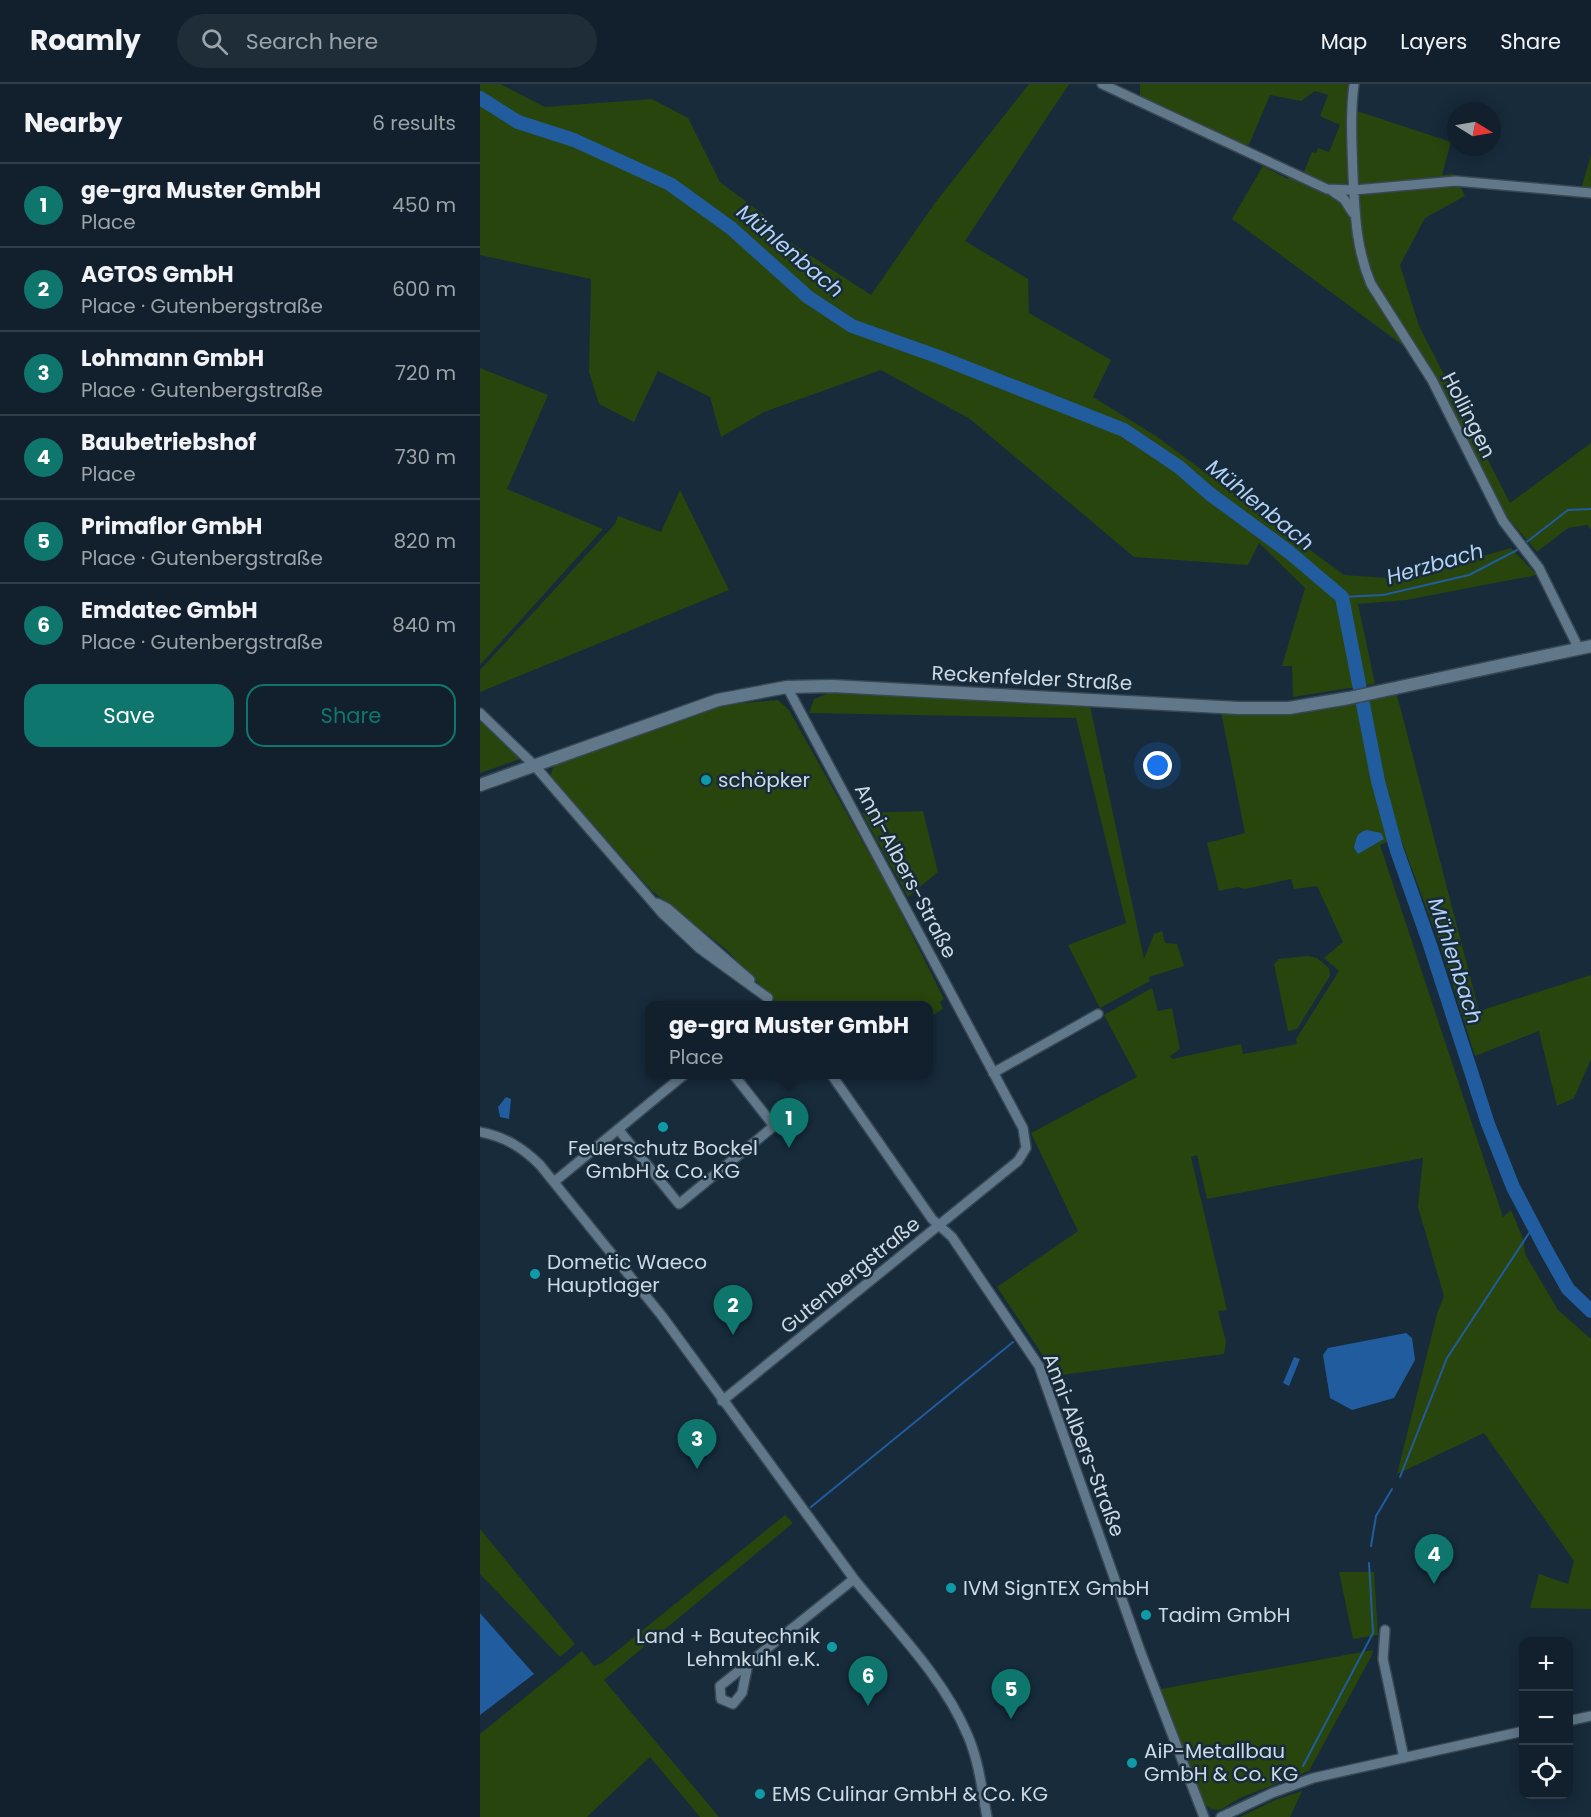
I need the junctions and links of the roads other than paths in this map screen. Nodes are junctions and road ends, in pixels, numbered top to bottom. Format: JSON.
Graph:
{"nodes":[{"id":1,"x":1102,"y":84,"type":"edge"},
{"id":2,"x":1354,"y":84,"type":"edge"},
{"id":3,"x":1327,"y":189,"type":"junction"},
{"id":4,"x":1354,"y":190,"type":"junction"},
{"id":5,"x":1591,"y":193,"type":"edge"},
{"id":6,"x":1355,"y":218,"type":"junction"},
{"id":7,"x":1585,"y":647,"type":"edge"},
{"id":8,"x":787,"y":687,"type":"junction"},
{"id":9,"x":480,"y":713,"type":"edge"},
{"id":10,"x":534,"y":765,"type":"junction"},
{"id":11,"x":480,"y":785,"type":"edge"},
{"id":12,"x":770,"y":1001,"type":"edge"},
{"id":13,"x":1098,"y":1014,"type":"dead end"},
{"id":14,"x":993,"y":1073,"type":"junction"},
{"id":15,"x":679,"y":1079,"type":"edge"},
{"id":16,"x":737,"y":1079,"type":"edge"},
{"id":17,"x":834,"y":1079,"type":"edge"},
{"id":18,"x":618,"y":1130,"type":"junction"},
{"id":19,"x":480,"y":1132,"type":"edge"},
{"id":20,"x":554,"y":1182,"type":"junction"},
{"id":21,"x":940,"y":1225,"type":"junction"},
{"id":22,"x":722,"y":1401,"type":"junction"},
{"id":23,"x":854,"y":1579,"type":"junction"},
{"id":24,"x":1385,"y":1630,"type":"dead end"},
{"id":25,"x":748,"y":1664,"type":"dead end"},
{"id":26,"x":1591,"y":1716,"type":"edge"},
{"id":27,"x":1573,"y":1720,"type":"edge"},
{"id":28,"x":1519,"y":1732,"type":"edge"},
{"id":29,"x":1404,"y":1758,"type":"junction"},
{"id":30,"x":987,"y":1817,"type":"edge"},
{"id":31,"x":1204,"y":1817,"type":"edge"},
{"id":32,"x":1221,"y":1817,"type":"edge"}],
"edges":[{"from":1,"to":3,"type":"street"},
{"from":2,"to":4,"type":"street","name":"Hollingen"},
{"from":3,"to":4,"type":"street"},
{"from":3,"to":6,"type":"street"},
{"from":4,"to":5,"type":"street"},
{"from":4,"to":6,"type":"street","name":"Hollingen"},
{"from":6,"to":7,"type":"street","name":"Hollingen"},
{"from":7,"to":8,"type":"street","name":"Reckenfelder Straße"},
{"from":8,"to":10,"type":"street","name":"Reckenfelder Straße"},
{"from":8,"to":14,"type":"street","name":"Anni-Albers-Straße"},
{"from":9,"to":10,"type":"street"},
{"from":10,"to":11,"type":"street","name":"Reckenfelder Straße"},
{"from":10,"to":12,"type":"street"},
{"from":13,"to":14,"type":"street"},
{"from":14,"to":21,"type":"street","name":"Anni-Albers-Straße"},
{"from":15,"to":18,"type":"street"},
{"from":16,"to":18,"type":"street"},
{"from":17,"to":21,"type":"street","name":"Gutenbergstraße"},
{"from":18,"to":20,"type":"street"},
{"from":19,"to":20,"type":"street"},
{"from":20,"to":22,"type":"street"},
{"from":21,"to":22,"type":"street","name":"Gutenbergstraße"},
{"from":21,"to":31,"type":"street","name":"Anni-Albers-Straße"},
{"from":22,"to":23,"type":"street"},
{"from":23,"to":25,"type":"street"},
{"from":23,"to":30,"type":"street"},
{"from":24,"to":29,"type":"street"},
{"from":26,"to":27,"type":"street"},
{"from":28,"to":29,"type":"street"},
{"from":29,"to":32,"type":"street"}]}
